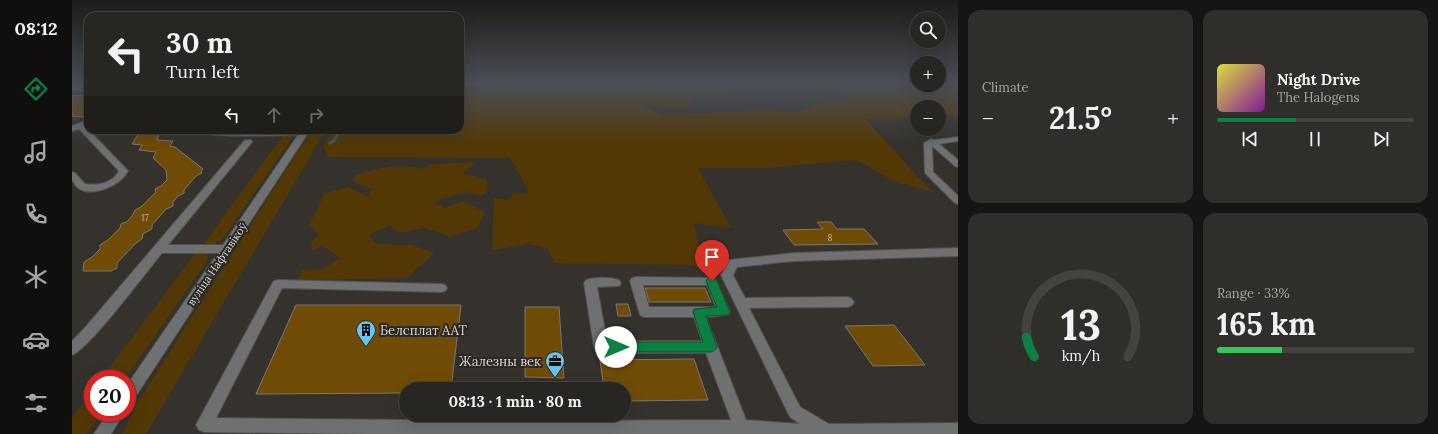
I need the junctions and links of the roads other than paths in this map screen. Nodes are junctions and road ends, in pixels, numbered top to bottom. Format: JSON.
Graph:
{"nodes":[{"id":1,"x":76,"y":127,"type":"edge"},
{"id":2,"x":303,"y":134,"type":"edge"},
{"id":3,"x":958,"y":139,"type":"edge"},
{"id":4,"x":931,"y":141,"type":"junction"},
{"id":5,"x":248,"y":142,"type":"dead end"},
{"id":6,"x":958,"y":164,"type":"edge"},
{"id":7,"x":72,"y":175,"type":"edge"},
{"id":8,"x":958,"y":201,"type":"edge"},
{"id":9,"x":226,"y":249,"type":"junction"},
{"id":10,"x":158,"y":250,"type":"junction"},
{"id":11,"x":958,"y":252,"type":"edge"},
{"id":12,"x":615,"y":283,"type":"dead end"},
{"id":13,"x":441,"y":288,"type":"dead end"},
{"id":14,"x":848,"y":302,"type":"dead end"},
{"id":15,"x":741,"y":304,"type":"junction"},
{"id":16,"x":698,"y":312,"type":"junction"},
{"id":17,"x":711,"y":347,"type":"junction"},
{"id":18,"x":72,"y":349,"type":"edge"},
{"id":19,"x":136,"y":384,"type":"edge"},
{"id":20,"x":796,"y":412,"type":"junction"},
{"id":21,"x":110,"y":422,"type":"edge"},
{"id":22,"x":741,"y":428,"type":"junction"},
{"id":23,"x":567,"y":430,"type":"edge"},
{"id":24,"x":630,"y":431,"type":"edge"},
{"id":25,"x":704,"y":431,"type":"edge"},
{"id":26,"x":958,"y":431,"type":"edge"},
{"id":27,"x":827,"y":432,"type":"junction"},
{"id":28,"x":786,"y":433,"type":"edge"},
{"id":29,"x":806,"y":433,"type":"edge"},
{"id":30,"x":102,"y":434,"type":"edge"}],
"edges":[{"from":1,"to":7,"type":"street"},
{"from":2,"to":9,"type":"street","name":"вуліца Нафтавікоў"},
{"from":3,"to":4,"type":"street"},
{"from":4,"to":6,"type":"street"},
{"from":4,"to":8,"type":"street"},
{"from":5,"to":10,"type":"street"},
{"from":9,"to":10,"type":"street"},
{"from":9,"to":19,"type":"street","name":"вуліца Нафтавікоў"},
{"from":10,"to":18,"type":"street"},
{"from":11,"to":15,"type":"street"},
{"from":12,"to":17,"type":"street"},
{"from":13,"to":23,"type":"street"},
{"from":14,"to":15,"type":"street"},
{"from":15,"to":20,"type":"street"},
{"from":16,"to":16,"type":"street"},
{"from":16,"to":17,"type":"street"},
{"from":17,"to":22,"type":"street"},
{"from":20,"to":27,"type":"street"},
{"from":20,"to":29,"type":"street"},
{"from":21,"to":30,"type":"street"},
{"from":22,"to":25,"type":"street"},
{"from":22,"to":28,"type":"street"},
{"from":23,"to":24,"type":"street"},
{"from":24,"to":25,"type":"street"},
{"from":26,"to":27,"type":"street"},
{"from":27,"to":29,"type":"street"},
{"from":28,"to":29,"type":"street"}]}
